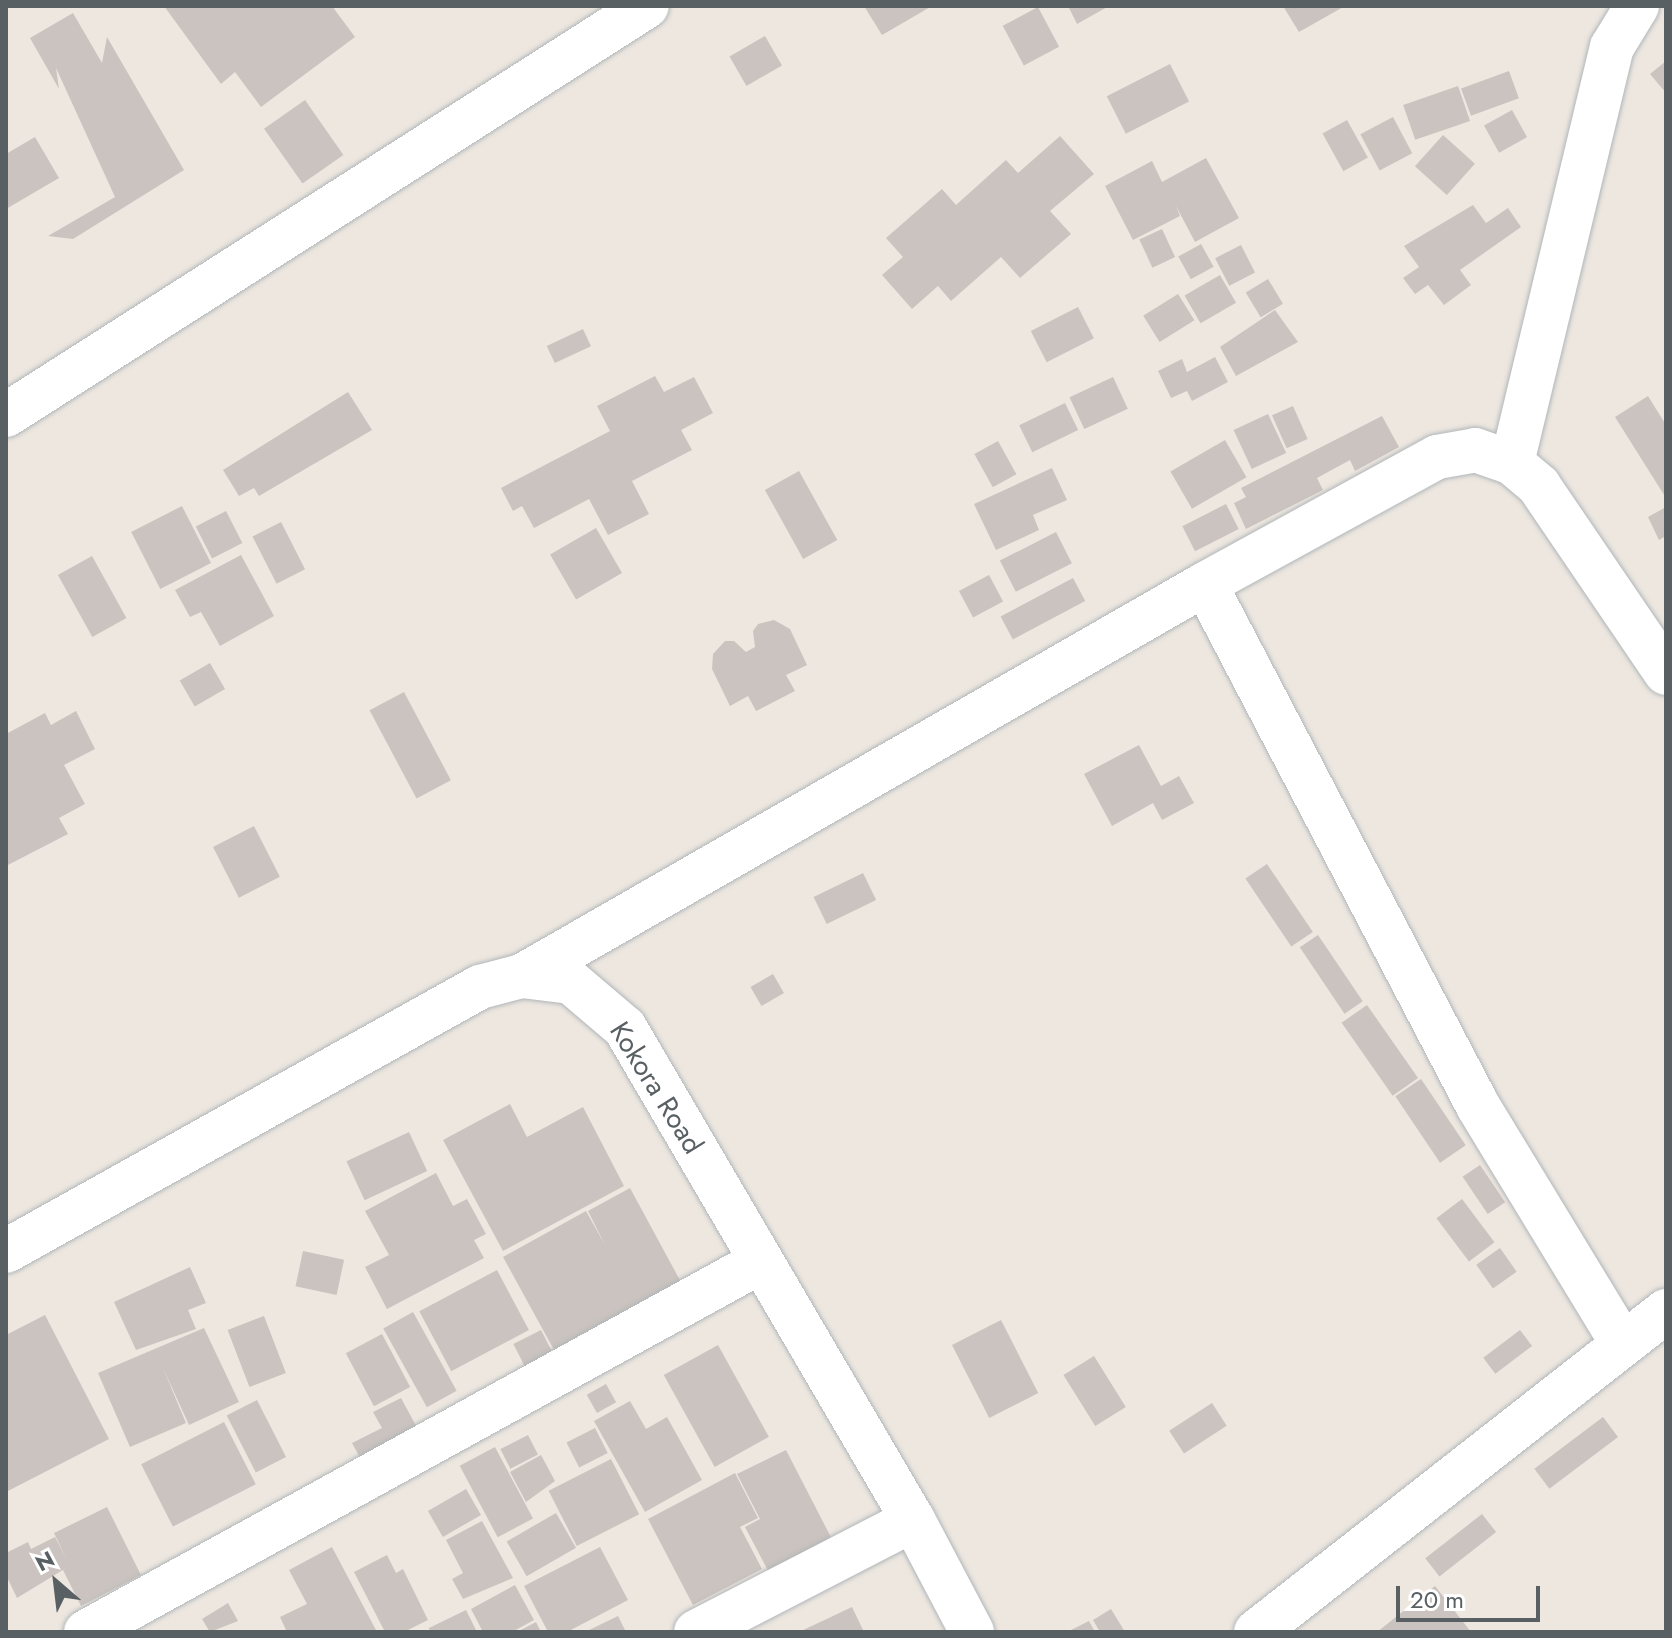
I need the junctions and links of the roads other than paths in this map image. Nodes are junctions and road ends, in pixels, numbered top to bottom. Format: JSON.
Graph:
{"nodes":[{"id":1,"x":647,"y":6,"type":"edge"},
{"id":2,"x":1637,"y":6,"type":"edge"},
{"id":3,"x":6,"y":415,"type":"edge"},
{"id":4,"x":1512,"y":463,"type":"junction"},
{"id":5,"x":1205,"y":584,"type":"junction"},
{"id":6,"x":1651,"y":620,"type":"edge"},
{"id":7,"x":1666,"y":673,"type":"edge"},
{"id":8,"x":522,"y":976,"type":"junction"},
{"id":9,"x":6,"y":1251,"type":"edge"},
{"id":10,"x":760,"y":1262,"type":"junction"},
{"id":11,"x":1666,"y":1311,"type":"edge"},
{"id":12,"x":1622,"y":1343,"type":"junction"},
{"id":13,"x":913,"y":1520,"type":"junction"},
{"id":14,"x":86,"y":1632,"type":"edge"},
{"id":15,"x":696,"y":1632,"type":"edge"},
{"id":16,"x":972,"y":1632,"type":"edge"},
{"id":17,"x":1256,"y":1632,"type":"edge"}],
"edges":[{"from":1,"to":3,"type":"street"},
{"from":2,"to":4,"type":"street"},
{"from":4,"to":5,"type":"street"},
{"from":4,"to":6,"type":"street"},
{"from":5,"to":8,"type":"street"},
{"from":5,"to":12,"type":"street"},
{"from":6,"to":7,"type":"street"},
{"from":8,"to":9,"type":"street","name":"Kokora Road"},
{"from":8,"to":10,"type":"street","name":"Kokora Road"},
{"from":10,"to":13,"type":"street","name":"Kokora Road"},
{"from":10,"to":14,"type":"street"},
{"from":11,"to":12,"type":"street"},
{"from":12,"to":17,"type":"street"},
{"from":13,"to":15,"type":"street"},
{"from":13,"to":16,"type":"street","name":"Kokora Road"}]}
